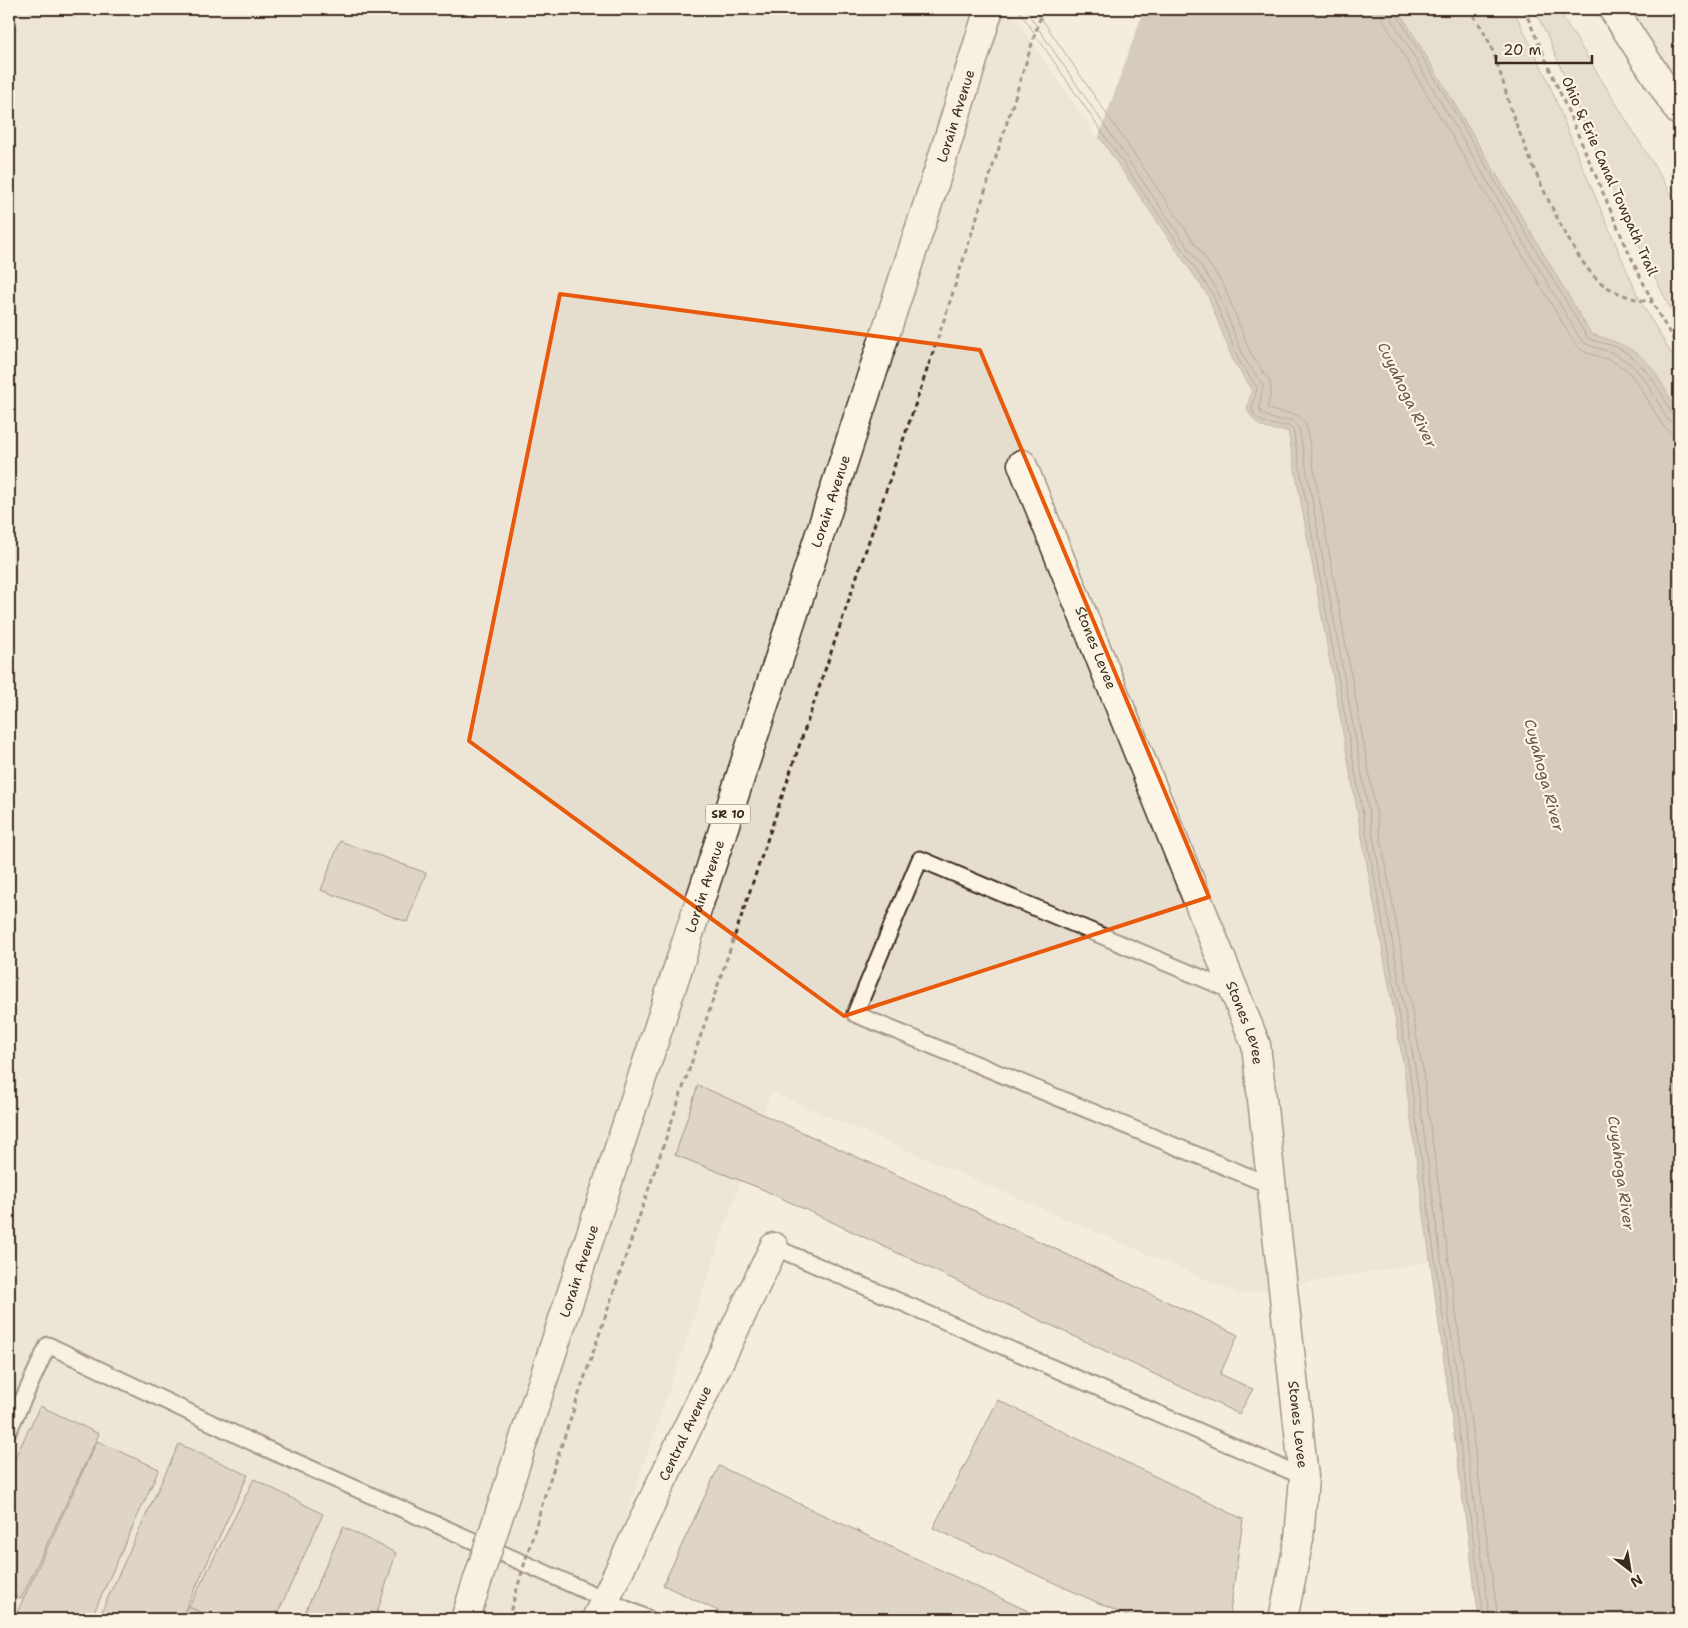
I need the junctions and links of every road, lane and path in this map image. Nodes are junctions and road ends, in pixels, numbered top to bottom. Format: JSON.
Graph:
{"nodes":[{"id":1,"x":989,"y":9,"type":"edge"},
{"id":2,"x":1044,"y":9,"type":"edge"},
{"id":3,"x":1467,"y":9,"type":"edge"},
{"id":4,"x":1524,"y":9,"type":"edge"},
{"id":5,"x":1613,"y":9,"type":"edge"},
{"id":6,"x":1679,"y":111,"type":"edge"},
{"id":7,"x":1653,"y":302,"type":"junction"},
{"id":8,"x":1679,"y":349,"type":"edge"},
{"id":9,"x":1022,"y":464,"type":"dead end"},
{"id":10,"x":1235,"y":992,"type":"junction"},
{"id":11,"x":1272,"y":1186,"type":"junction"},
{"id":12,"x":774,"y":1247,"type":"joint"},
{"id":13,"x":9,"y":1430,"type":"edge"},
{"id":14,"x":1304,"y":1477,"type":"junction"},
{"id":15,"x":601,"y":1609,"type":"edge"},
{"id":16,"x":465,"y":1619,"type":"edge"},
{"id":17,"x":508,"y":1619,"type":"edge"},
{"id":18,"x":649,"y":1619,"type":"edge"},
{"id":19,"x":1283,"y":1619,"type":"edge"}],
"edges":[{"from":1,"to":16,"type":"street","name":"Lorain Avenue","number":"SR 10","bridge":true},
{"from":2,"to":17,"type":"path","bridge":true},
{"from":3,"to":7,"type":"path"},
{"from":4,"to":7,"type":"path","name":"Ohio & Erie Canal Towpath Trail"},
{"from":5,"to":6,"type":"street"},
{"from":7,"to":8,"type":"path","name":"Ohio & Erie Canal Towpath Trail"},
{"from":9,"to":10,"type":"street","name":"Stones Levee"},
{"from":10,"to":11,"type":"street","name":"Stones Levee"},
{"from":10,"to":11,"type":"lane"},
{"from":11,"to":14,"type":"street","name":"Stones Levee"},
{"from":12,"to":14,"type":"lane"},
{"from":12,"to":15,"type":"street","name":"Central Avenue"},
{"from":13,"to":15,"type":"lane"},
{"from":14,"to":19,"type":"street","name":"Stones Levee"},
{"from":15,"to":18,"type":"lane"}]}
